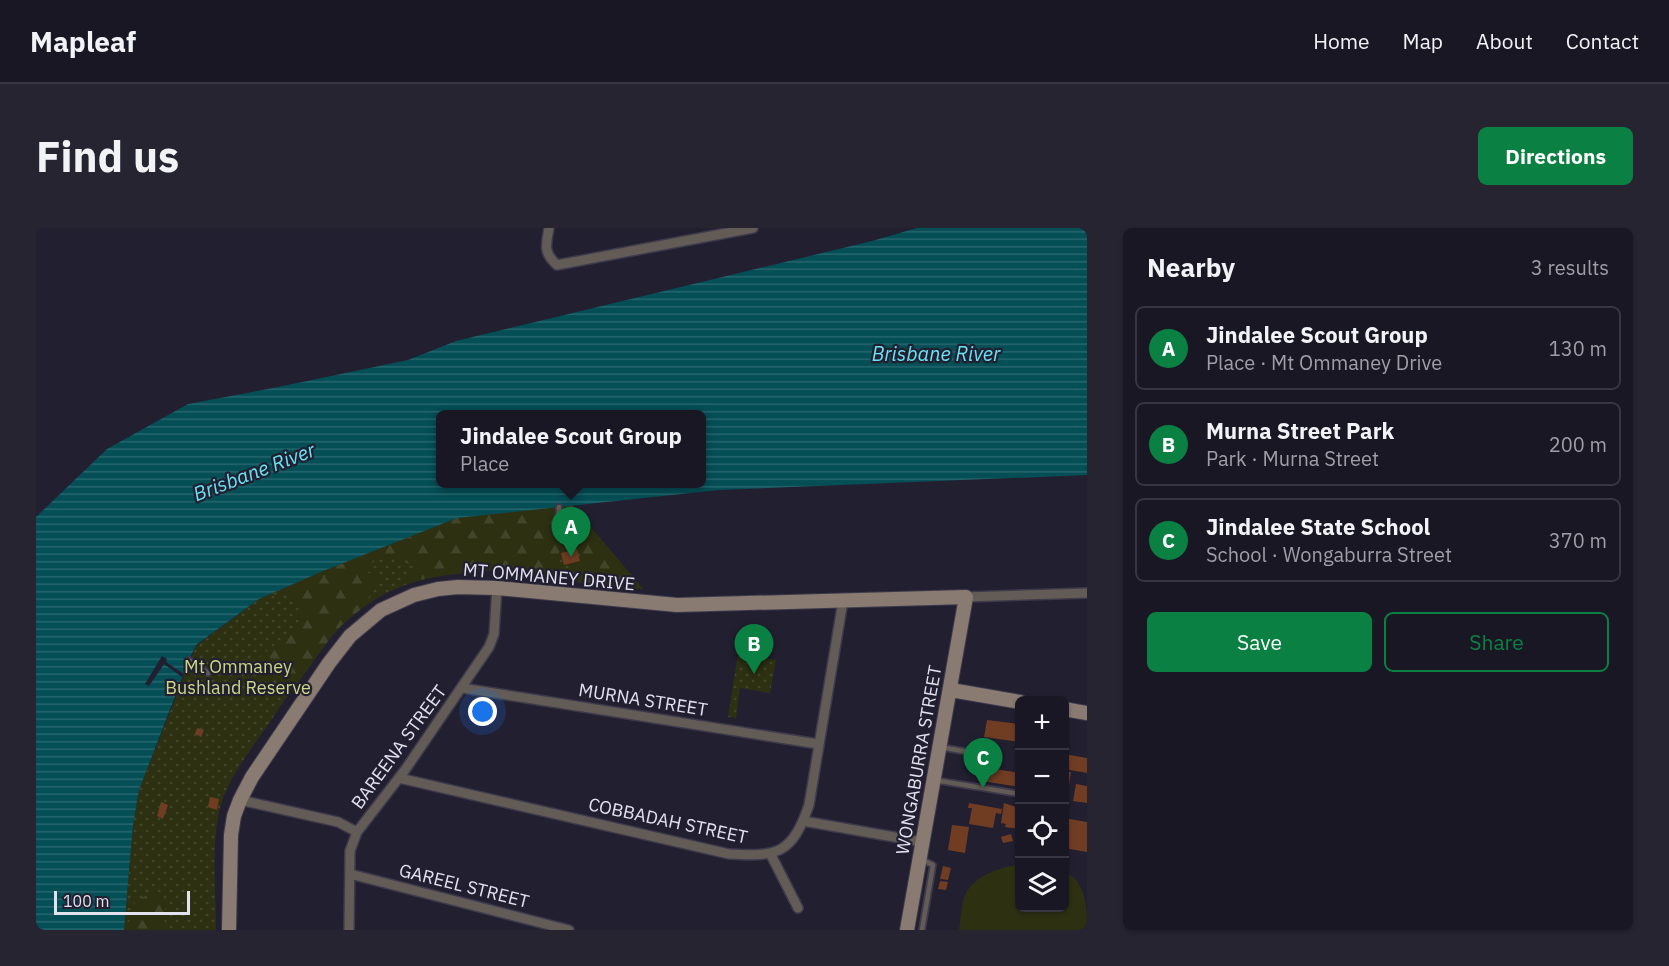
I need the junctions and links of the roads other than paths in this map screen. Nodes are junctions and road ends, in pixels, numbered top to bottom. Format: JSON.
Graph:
{"nodes":[{"id":1,"x":549,"y":228,"type":"edge"},
{"id":2,"x":753,"y":228,"type":"edge"},
{"id":3,"x":559,"y":507,"type":"dead end"},
{"id":4,"x":559,"y":522,"type":"dead end"},
{"id":5,"x":497,"y":588,"type":"junction"},
{"id":6,"x":1087,"y":593,"type":"edge"},
{"id":7,"x":966,"y":597,"type":"junction"},
{"id":8,"x":843,"y":601,"type":"junction"},
{"id":9,"x":189,"y":660,"type":"dead end"},
{"id":10,"x":208,"y":673,"type":"dead end"},
{"id":11,"x":462,"y":688,"type":"junction"},
{"id":12,"x":951,"y":690,"type":"junction"},
{"id":13,"x":1015,"y":701,"type":"edge"},
{"id":14,"x":1069,"y":710,"type":"edge"},
{"id":15,"x":1087,"y":713,"type":"edge"},
{"id":16,"x":818,"y":744,"type":"junction"},
{"id":17,"x":940,"y":747,"type":"junction"},
{"id":18,"x":984,"y":755,"type":"dead end"},
{"id":19,"x":399,"y":778,"type":"junction"},
{"id":20,"x":934,"y":780,"type":"junction"},
{"id":21,"x":1015,"y":793,"type":"edge"},
{"id":22,"x":240,"y":800,"type":"junction"},
{"id":23,"x":803,"y":821,"type":"junction"},
{"id":24,"x":357,"y":832,"type":"junction"},
{"id":25,"x":923,"y":842,"type":"junction"},
{"id":26,"x":771,"y":855,"type":"junction"},
{"id":27,"x":920,"y":859,"type":"junction"},
{"id":28,"x":350,"y":874,"type":"junction"},
{"id":29,"x":798,"y":908,"type":"dead end"},
{"id":30,"x":229,"y":930,"type":"edge"},
{"id":31,"x":349,"y":930,"type":"edge"},
{"id":32,"x":569,"y":930,"type":"edge"},
{"id":33,"x":907,"y":930,"type":"edge"},
{"id":34,"x":922,"y":930,"type":"edge"}],
"edges":[{"from":1,"to":2,"type":"street"},
{"from":3,"to":4,"type":"lane"},
{"from":5,"to":8,"type":"street","name":"MT OMMANEY DRIVE"},
{"from":5,"to":11,"type":"street","name":"BAREENA STREET"},
{"from":5,"to":22,"type":"street","name":"MT OMMANEY DRIVE"},
{"from":6,"to":7,"type":"street","name":"MT OMMANEY DRIVE"},
{"from":7,"to":8,"type":"street","name":"MT OMMANEY DRIVE"},
{"from":7,"to":12,"type":"street","name":"WONGABURRA STREET"},
{"from":8,"to":16,"type":"street","name":"COBBADAH STREET"},
{"from":9,"to":10,"type":"lane"},
{"from":11,"to":16,"type":"street","name":"MURNA STREET"},
{"from":11,"to":19,"type":"street","name":"BAREENA STREET"},
{"from":12,"to":13,"type":"street"},
{"from":12,"to":17,"type":"street","name":"WONGABURRA STREET"},
{"from":14,"to":15,"type":"street"},
{"from":16,"to":23,"type":"street","name":"COBBADAH STREET"},
{"from":17,"to":18,"type":"lane"},
{"from":17,"to":20,"type":"street","name":"WONGABURRA STREET"},
{"from":19,"to":24,"type":"street","name":"BAREENA STREET"},
{"from":19,"to":26,"type":"street","name":"COBBADAH STREET"},
{"from":20,"to":21,"type":"lane"},
{"from":20,"to":25,"type":"street","name":"WONGABURRA STREET"},
{"from":22,"to":24,"type":"street"},
{"from":22,"to":30,"type":"street","name":"MT OMMANEY DRIVE"},
{"from":23,"to":25,"type":"street"},
{"from":23,"to":26,"type":"street","name":"COBBADAH STREET"},
{"from":24,"to":28,"type":"street","name":"BAREENA STREET"},
{"from":25,"to":27,"type":"street","name":"WONGABURRA STREET"},
{"from":26,"to":29,"type":"street"},
{"from":27,"to":33,"type":"street","name":"WONGABURRA STREET"},
{"from":27,"to":34,"type":"lane"},
{"from":28,"to":31,"type":"street","name":"BAREENA STREET"},
{"from":28,"to":32,"type":"street","name":"GAREEL STREET"}]}
